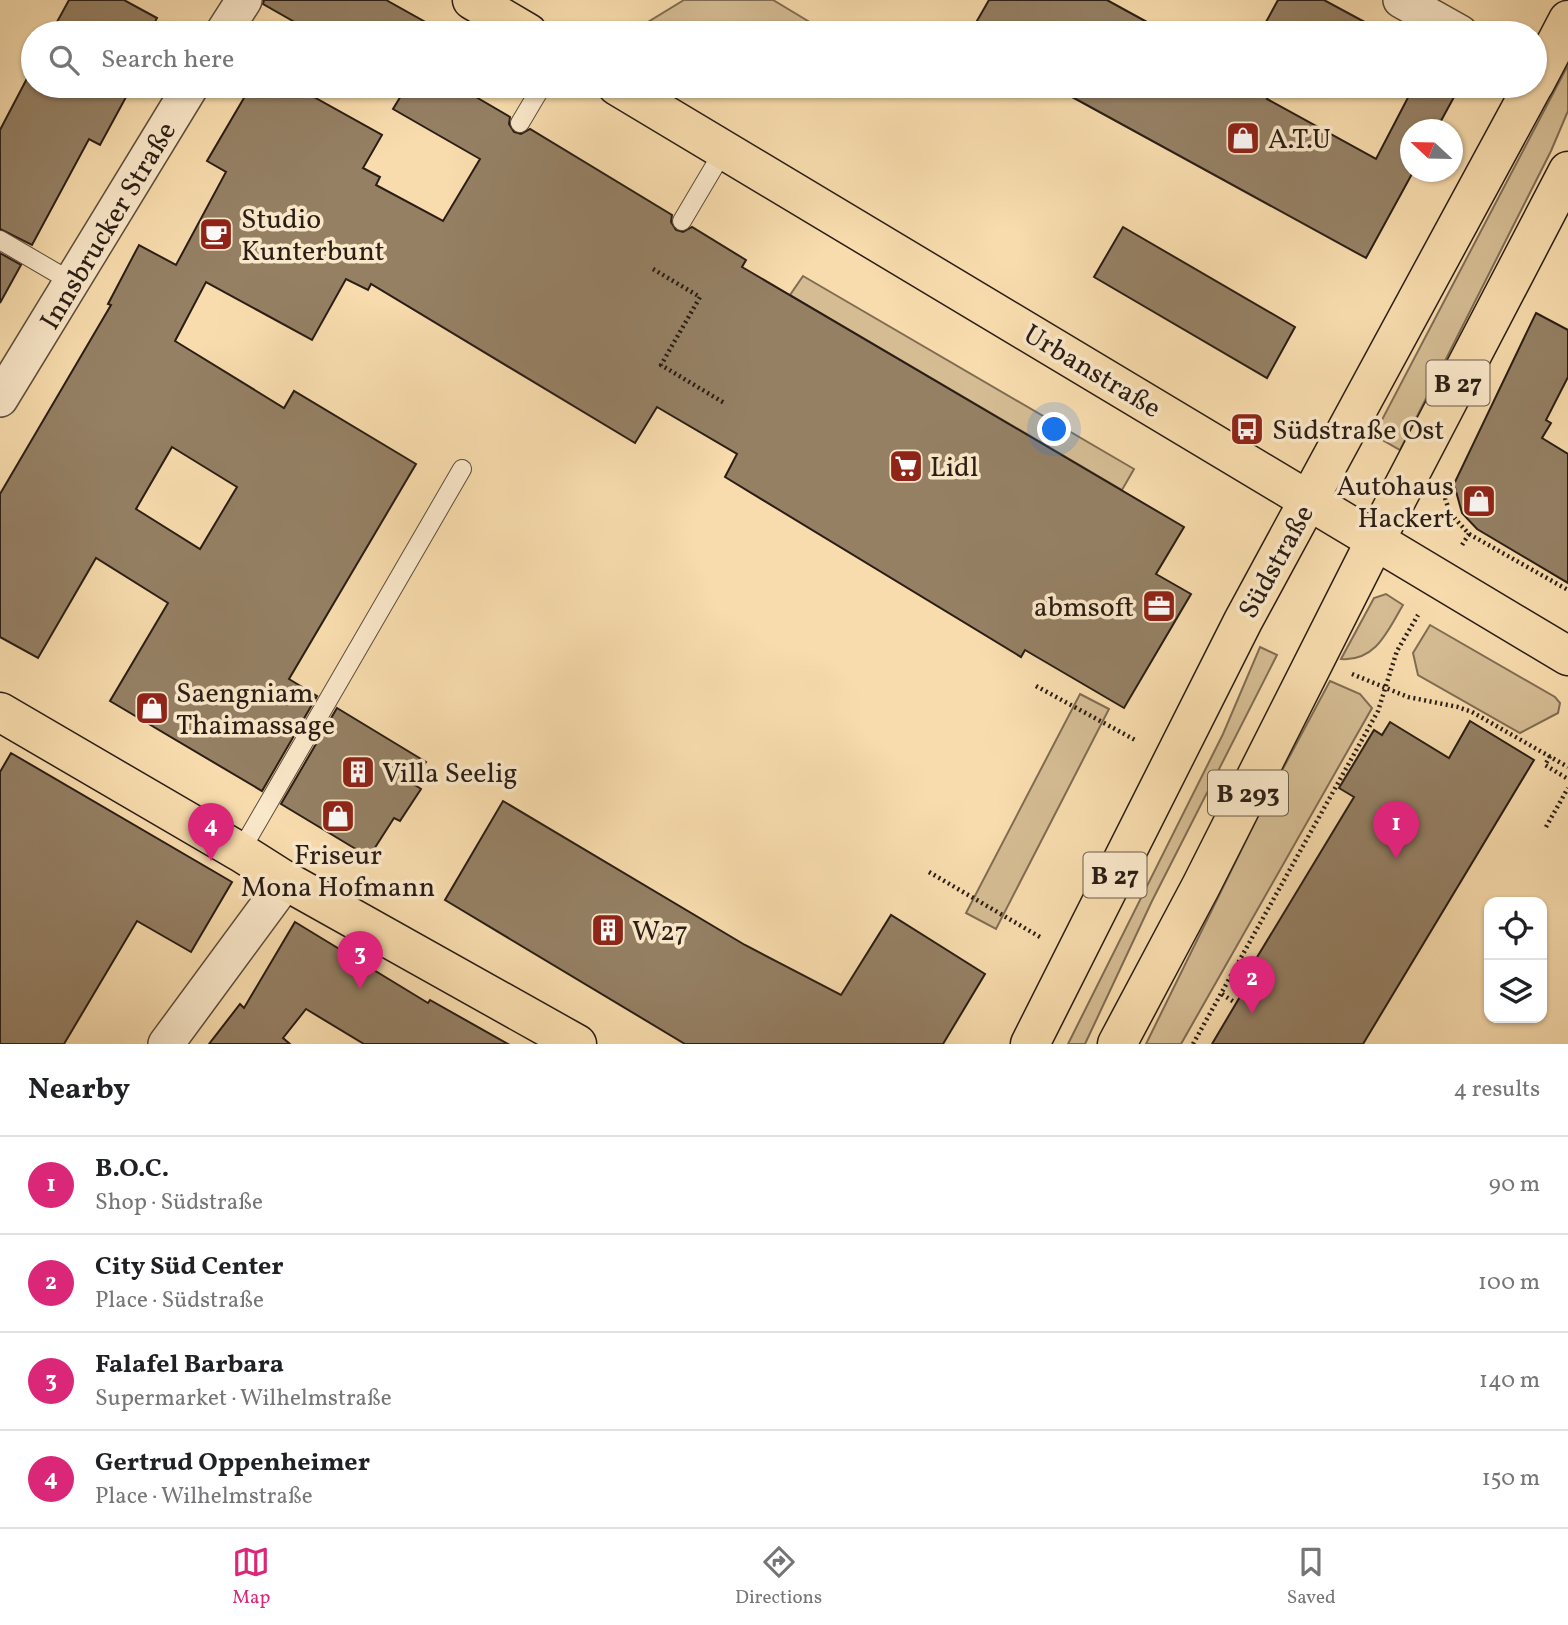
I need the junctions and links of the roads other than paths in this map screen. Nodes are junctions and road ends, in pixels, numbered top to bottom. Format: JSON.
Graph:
{"nodes":[{"id":1,"x":244,"y":0,"type":"edge"},
{"id":2,"x":472,"y":0,"type":"edge"},
{"id":3,"x":1401,"y":0,"type":"edge"},
{"id":4,"x":1568,"y":20,"type":"edge"},
{"id":5,"x":231,"y":21,"type":"edge"},
{"id":6,"x":508,"y":21,"type":"edge"},
{"id":7,"x":1439,"y":21,"type":"edge"},
{"id":8,"x":1547,"y":59,"type":"edge"},
{"id":9,"x":184,"y":98,"type":"edge"},
{"id":10,"x":535,"y":98,"type":"edge"},
{"id":11,"x":637,"y":98,"type":"edge"},
{"id":12,"x":1526,"y":98,"type":"edge"},
{"id":13,"x":520,"y":124,"type":"dead end"},
{"id":14,"x":724,"y":150,"type":"junction"},
{"id":15,"x":1568,"y":171,"type":"edge"},
{"id":16,"x":682,"y":221,"type":"dead end"},
{"id":17,"x":0,"y":240,"type":"edge"},
{"id":18,"x":72,"y":282,"type":"junction"},
{"id":19,"x":0,"y":399,"type":"edge"},
{"id":20,"x":462,"y":469,"type":"dead end"},
{"id":21,"x":1309,"y":500,"type":"junction"},
{"id":22,"x":1375,"y":541,"type":"junction"},
{"id":23,"x":1568,"y":656,"type":"edge"},
{"id":24,"x":0,"y":712,"type":"edge"},
{"id":25,"x":240,"y":852,"type":"junction"},
{"id":26,"x":285,"y":881,"type":"junction"},
{"id":27,"x":554,"y":1038,"type":"edge"},
{"id":28,"x":166,"y":1044,"type":"edge"},
{"id":29,"x":1030,"y":1044,"type":"edge"},
{"id":30,"x":1117,"y":1044,"type":"edge"}],
"edges":[{"from":1,"to":5,"type":"street"},
{"from":2,"to":6,"type":"main road"},
{"from":3,"to":7,"type":"street"},
{"from":4,"to":8,"type":"main road","name":"Südstraße","number":"B 27"},
{"from":9,"to":18,"type":"street","name":"Innsbrucker Straße"},
{"from":10,"to":13,"type":"lane"},
{"from":11,"to":14,"type":"main road","name":"Urbanstraße"},
{"from":12,"to":21,"type":"main road","name":"Südstraße","number":"B 27"},
{"from":14,"to":16,"type":"lane"},
{"from":14,"to":21,"type":"main road","name":"Urbanstraße"},
{"from":15,"to":22,"type":"main road","number":"B 27"},
{"from":17,"to":18,"type":"lane"},
{"from":18,"to":19,"type":"street","name":"Innsbrucker Straße"},
{"from":20,"to":25,"type":"lane"},
{"from":21,"to":22,"type":"main road","name":"Urbanstraße"},
{"from":21,"to":29,"type":"main road","name":"Südstraße","number":"B 27"},
{"from":22,"to":23,"type":"main road","name":"Urbanstraße"},
{"from":22,"to":30,"type":"main road","number":"B 293"},
{"from":24,"to":25,"type":"main road"},
{"from":25,"to":26,"type":"main road"},
{"from":26,"to":27,"type":"main road"},
{"from":26,"to":28,"type":"street"}]}
